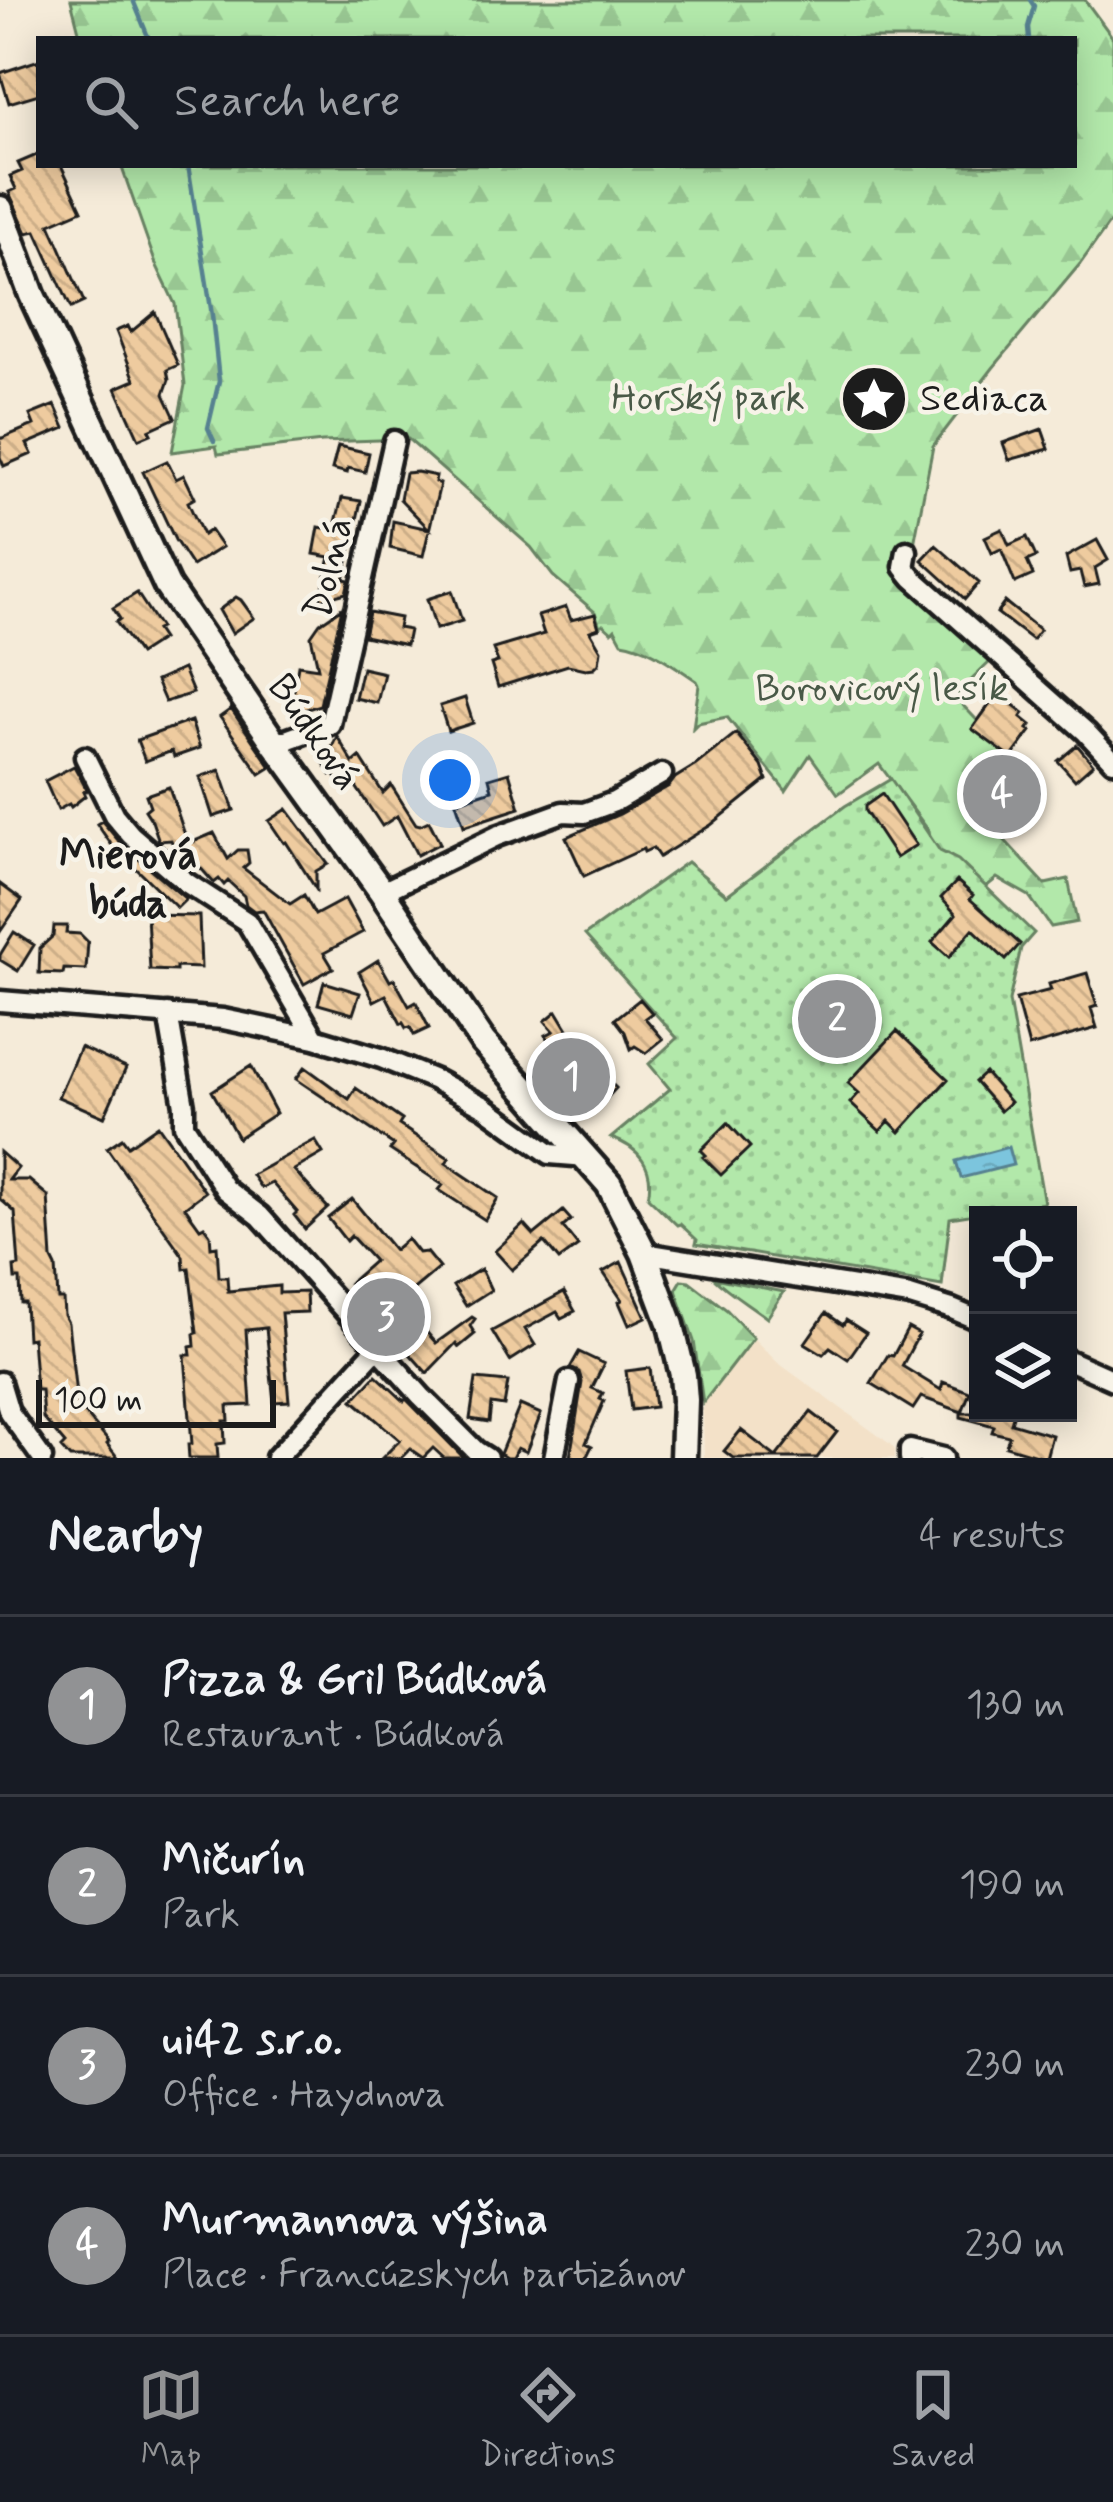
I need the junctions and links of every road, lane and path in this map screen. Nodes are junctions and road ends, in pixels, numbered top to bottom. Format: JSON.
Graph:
{"nodes":[{"id":1,"x":0,"y":209,"type":"edge"},
{"id":2,"x":394,"y":441,"type":"dead end"},
{"id":3,"x":907,"y":551,"type":"dead end"},
{"id":4,"x":275,"y":744,"type":"junction"},
{"id":5,"x":85,"y":757,"type":"dead end"},
{"id":6,"x":1113,"y":761,"type":"edge"},
{"id":7,"x":662,"y":775,"type":"dead end"},
{"id":8,"x":382,"y":892,"type":"junction"},
{"id":9,"x":0,"y":1001,"type":"edge"},
{"id":10,"x":168,"y":1014,"type":"junction"},
{"id":11,"x":315,"y":1038,"type":"junction"},
{"id":12,"x":587,"y":1156,"type":"junction"},
{"id":13,"x":644,"y":1253,"type":"junction"},
{"id":14,"x":969,"y":1317,"type":"edge"},
{"id":15,"x":377,"y":1348,"type":"junction"},
{"id":16,"x":1077,"y":1364,"type":"edge"},
{"id":17,"x":1113,"y":1380,"type":"edge"},
{"id":18,"x":0,"y":1382,"type":"edge"},
{"id":19,"x":569,"y":1382,"type":"dead end"},
{"id":20,"x":910,"y":1454,"type":"edge"},
{"id":21,"x":42,"y":1458,"type":"edge"},
{"id":22,"x":276,"y":1458,"type":"edge"},
{"id":23,"x":488,"y":1458,"type":"edge"},
{"id":24,"x":554,"y":1458,"type":"edge"},
{"id":25,"x":683,"y":1458,"type":"edge"},
{"id":26,"x":943,"y":1458,"type":"edge"}],
"edges":[{"from":1,"to":4,"type":"street","name":"Búdková"},
{"from":2,"to":4,"type":"street","name":"Dolná"},
{"from":3,"to":6,"type":"street"},
{"from":4,"to":8,"type":"street","name":"Búdková"},
{"from":5,"to":11,"type":"street"},
{"from":7,"to":8,"type":"street"},
{"from":8,"to":12,"type":"street","name":"Búdková"},
{"from":9,"to":10,"type":"street"},
{"from":10,"to":11,"type":"street"},
{"from":10,"to":15,"type":"street"},
{"from":11,"to":12,"type":"street"},
{"from":12,"to":13,"type":"street","name":"Búdková"},
{"from":13,"to":14,"type":"street"},
{"from":13,"to":25,"type":"street","name":"Búdková"},
{"from":15,"to":22,"type":"street"},
{"from":15,"to":23,"type":"street"},
{"from":16,"to":17,"type":"street"},
{"from":18,"to":21,"type":"street"},
{"from":19,"to":24,"type":"street"},
{"from":20,"to":26,"type":"street"}]}
